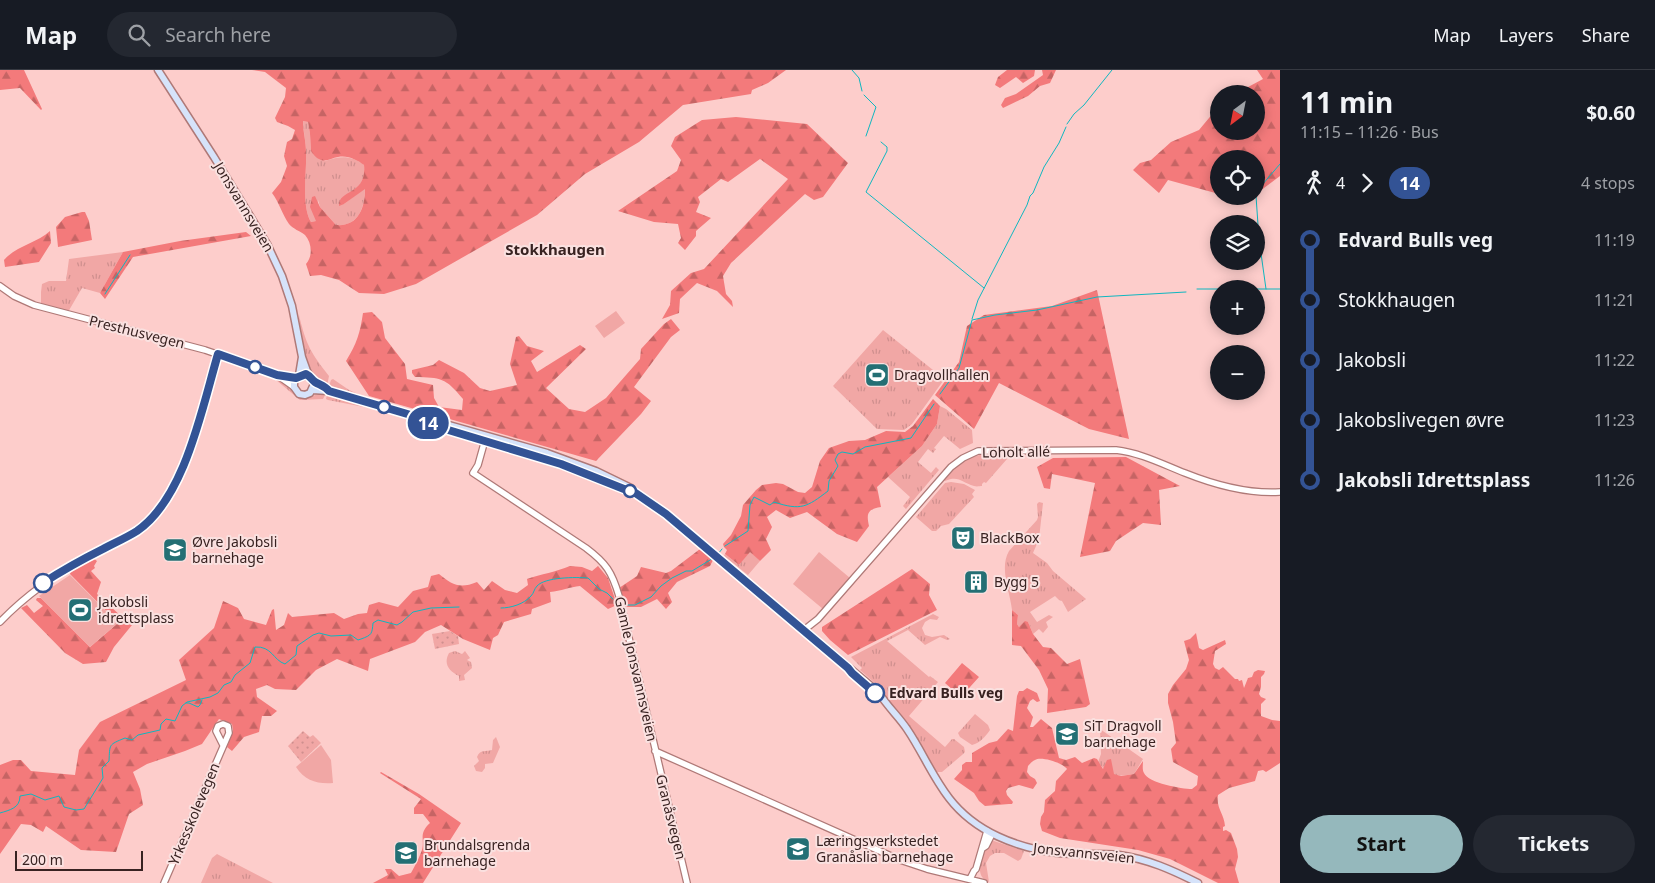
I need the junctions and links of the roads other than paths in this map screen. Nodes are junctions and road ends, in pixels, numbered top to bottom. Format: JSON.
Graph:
{"nodes":[{"id":1,"x":158,"y":70,"type":"edge"},
{"id":2,"x":0,"y":286,"type":"edge"},
{"id":3,"x":218,"y":354,"type":"junction"},
{"id":4,"x":302,"y":357,"type":"junction"},
{"id":5,"x":277,"y":375,"type":"junction"},
{"id":6,"x":297,"y":376,"type":"junction"},
{"id":7,"x":311,"y":378,"type":"junction"},
{"id":8,"x":294,"y":387,"type":"junction"},
{"id":9,"x":312,"y":390,"type":"junction"},
{"id":10,"x":329,"y":391,"type":"junction"},
{"id":11,"x":483,"y":438,"type":"junction"},
{"id":12,"x":497,"y":444,"type":"junction"},
{"id":13,"x":480,"y":457,"type":"junction"},
{"id":14,"x":475,"y":469,"type":"junction"},
{"id":15,"x":634,"y":492,"type":"junction"},
{"id":16,"x":1280,"y":492,"type":"edge"},
{"id":17,"x":0,"y":622,"type":"edge"},
{"id":18,"x":807,"y":632,"type":"junction"},
{"id":19,"x":223,"y":745,"type":"dead end"},
{"id":20,"x":655,"y":751,"type":"junction"},
{"id":21,"x":990,"y":832,"type":"junction"},
{"id":22,"x":976,"y":869,"type":"junction"},
{"id":23,"x":970,"y":879,"type":"junction"},
{"id":24,"x":980,"y":882,"type":"edge"},
{"id":25,"x":164,"y":883,"type":"edge"},
{"id":26,"x":687,"y":883,"type":"edge"},
{"id":27,"x":1198,"y":883,"type":"edge"}],
"edges":[{"from":1,"to":4,"type":"main road","name":"Jonsvannsveien"},
{"from":2,"to":3,"type":"street","name":"Presthusvegen"},
{"from":3,"to":5,"type":"street","name":"Presthusvegen"},
{"from":3,"to":17,"type":"street"},
{"from":4,"to":6,"type":"main road","name":"Jonsvannsveien"},
{"from":4,"to":7,"type":"main road","name":"Jonsvannsveien"},
{"from":5,"to":6,"type":"street","name":"Presthusvegen"},
{"from":5,"to":8,"type":"street","name":"Presthusvegen"},
{"from":6,"to":7,"type":"main road"},
{"from":6,"to":8,"type":"main road"},
{"from":7,"to":9,"type":"main road"},
{"from":7,"to":10,"type":"main road","name":"Jonsvannsveien"},
{"from":8,"to":9,"type":"main road"},
{"from":9,"to":10,"type":"main road","name":"Jonsvannsveien"},
{"from":10,"to":11,"type":"main road","name":"Jonsvannsveien"},
{"from":11,"to":12,"type":"main road","name":"Jonsvannsveien"},
{"from":11,"to":13,"type":"street"},
{"from":11,"to":14,"type":"street"},
{"from":11,"to":15,"type":"main road","name":"Jonsvannsveien"},
{"from":12,"to":13,"type":"street"},
{"from":12,"to":15,"type":"main road","name":"Jonsvannsveien"},
{"from":13,"to":14,"type":"street"},
{"from":14,"to":20,"type":"street","name":"Gamle Jonsvannsveien"},
{"from":15,"to":18,"type":"main road","name":"Jonsvannsveien"},
{"from":16,"to":18,"type":"street","name":"Loholt allé"},
{"from":18,"to":21,"type":"main road","name":"Jonsvannsveien"},
{"from":19,"to":25,"type":"street","name":"Yrkesskolevegen"},
{"from":20,"to":23,"type":"street","name":"Gamle Jonsvannsveien"},
{"from":20,"to":26,"type":"street","name":"Granåsvegen"},
{"from":21,"to":22,"type":"street","name":"Gamle Jonsvannsveien"},
{"from":21,"to":27,"type":"main road","name":"Jonsvannsveien"},
{"from":22,"to":23,"type":"street","name":"Gamle Jonsvannsveien"},
{"from":22,"to":24,"type":"street","name":"Gamle Jonsvannsveien"},
{"from":23,"to":24,"type":"street","name":"Gamle Jonsvannsveien"}]}
